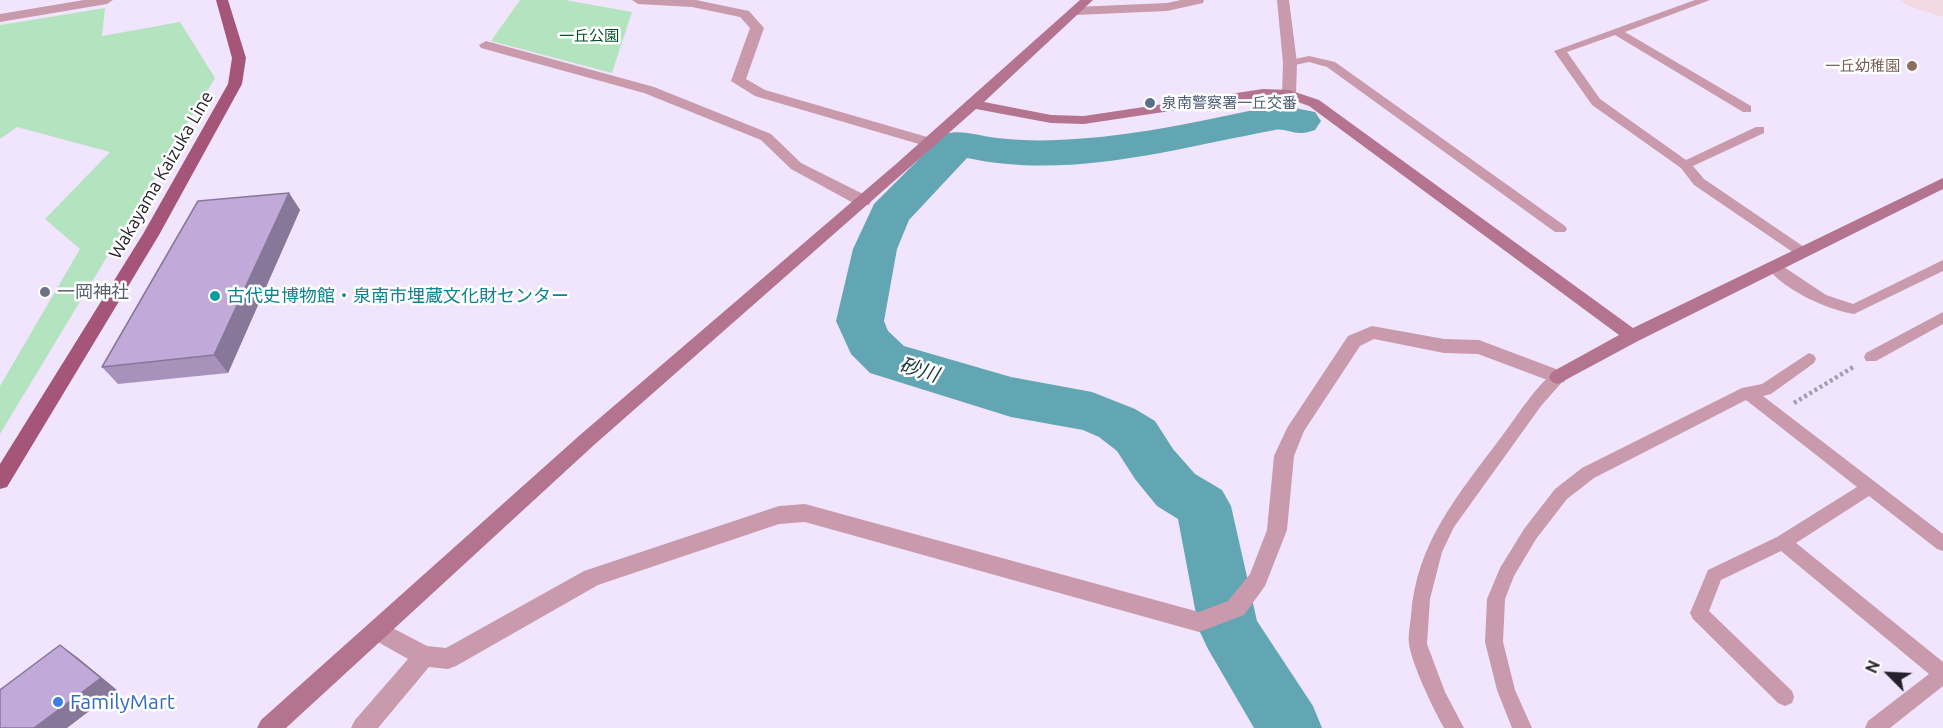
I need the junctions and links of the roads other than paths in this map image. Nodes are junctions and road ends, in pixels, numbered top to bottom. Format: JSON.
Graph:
{"nodes":[{"id":1,"x":106,"y":0,"type":"edge"},
{"id":2,"x":222,"y":0,"type":"edge"},
{"id":3,"x":638,"y":0,"type":"edge"},
{"id":4,"x":1087,"y":0,"type":"edge"},
{"id":5,"x":1198,"y":0,"type":"edge"},
{"id":6,"x":1283,"y":0,"type":"edge"},
{"id":7,"x":1705,"y":0,"type":"edge"},
{"id":8,"x":692,"y":2,"type":"edge"},
{"id":9,"x":1075,"y":11,"type":"junction"},
{"id":10,"x":0,"y":18,"type":"edge"},
{"id":11,"x":1616,"y":31,"type":"junction"},
{"id":12,"x":486,"y":45,"type":"dead end"},
{"id":13,"x":1290,"y":63,"type":"junction"},
{"id":14,"x":1290,"y":94,"type":"junction"},
{"id":15,"x":973,"y":104,"type":"junction"},
{"id":16,"x":1748,"y":109,"type":"dead end"},
{"id":17,"x":1760,"y":130,"type":"dead end"},
{"id":18,"x":930,"y":142,"type":"junction"},
{"id":19,"x":1685,"y":165,"type":"junction"},
{"id":20,"x":1943,"y":183,"type":"edge"},
{"id":21,"x":863,"y":201,"type":"junction"},
{"id":22,"x":1560,"y":230,"type":"dead end"},
{"id":23,"x":1802,"y":252,"type":"junction"},
{"id":24,"x":1943,"y":265,"type":"edge"},
{"id":25,"x":1773,"y":266,"type":"junction"},
{"id":26,"x":1943,"y":317,"type":"edge"},
{"id":27,"x":1632,"y":336,"type":"junction"},
{"id":28,"x":1871,"y":357,"type":"road end"},
{"id":29,"x":1809,"y":359,"type":"dead end"},
{"id":30,"x":1558,"y":377,"type":"junction"},
{"id":31,"x":1747,"y":392,"type":"junction"},
{"id":32,"x":0,"y":481,"type":"edge"},
{"id":33,"x":1870,"y":486,"type":"junction"},
{"id":34,"x":1784,"y":542,"type":"junction"},
{"id":35,"x":1943,"y":544,"type":"edge"},
{"id":36,"x":379,"y":631,"type":"junction"},
{"id":37,"x":424,"y":656,"type":"junction"},
{"id":38,"x":1943,"y":675,"type":"edge"},
{"id":39,"x":1785,"y":697,"type":"dead end"},
{"id":40,"x":269,"y":728,"type":"edge"},
{"id":41,"x":363,"y":728,"type":"edge"},
{"id":42,"x":1454,"y":728,"type":"edge"},
{"id":43,"x":1522,"y":728,"type":"edge"},
{"id":44,"x":1875,"y":728,"type":"edge"}],
"edges":[{"from":1,"to":10,"type":"street"},
{"from":2,"to":32,"type":"main road","name":"Wakayama Kaizuka Line"},
{"from":3,"to":8,"type":"street"},
{"from":4,"to":9,"type":"street"},
{"from":5,"to":9,"type":"street"},
{"from":6,"to":13,"type":"street"},
{"from":7,"to":11,"type":"lane"},
{"from":8,"to":18,"type":"street"},
{"from":9,"to":15,"type":"street"},
{"from":11,"to":16,"type":"lane"},
{"from":11,"to":19,"type":"lane"},
{"from":12,"to":21,"type":"street"},
{"from":13,"to":14,"type":"street"},
{"from":13,"to":22,"type":"lane"},
{"from":14,"to":15,"type":"street"},
{"from":14,"to":27,"type":"street"},
{"from":15,"to":18,"type":"street"},
{"from":17,"to":19,"type":"lane"},
{"from":18,"to":21,"type":"street"},
{"from":19,"to":23,"type":"lane"},
{"from":20,"to":23,"type":"street"},
{"from":21,"to":36,"type":"street"},
{"from":23,"to":25,"type":"street"},
{"from":24,"to":25,"type":"lane"},
{"from":25,"to":27,"type":"street"},
{"from":26,"to":28,"type":"lane"},
{"from":27,"to":30,"type":"street"},
{"from":29,"to":31,"type":"lane"},
{"from":30,"to":37,"type":"street"},
{"from":30,"to":42,"type":"lane"},
{"from":31,"to":33,"type":"lane"},
{"from":31,"to":43,"type":"lane"},
{"from":33,"to":34,"type":"lane"},
{"from":33,"to":35,"type":"lane"},
{"from":34,"to":38,"type":"lane"},
{"from":34,"to":39,"type":"lane"},
{"from":36,"to":37,"type":"street"},
{"from":36,"to":40,"type":"street"},
{"from":37,"to":41,"type":"street"},
{"from":38,"to":44,"type":"lane"}]}
